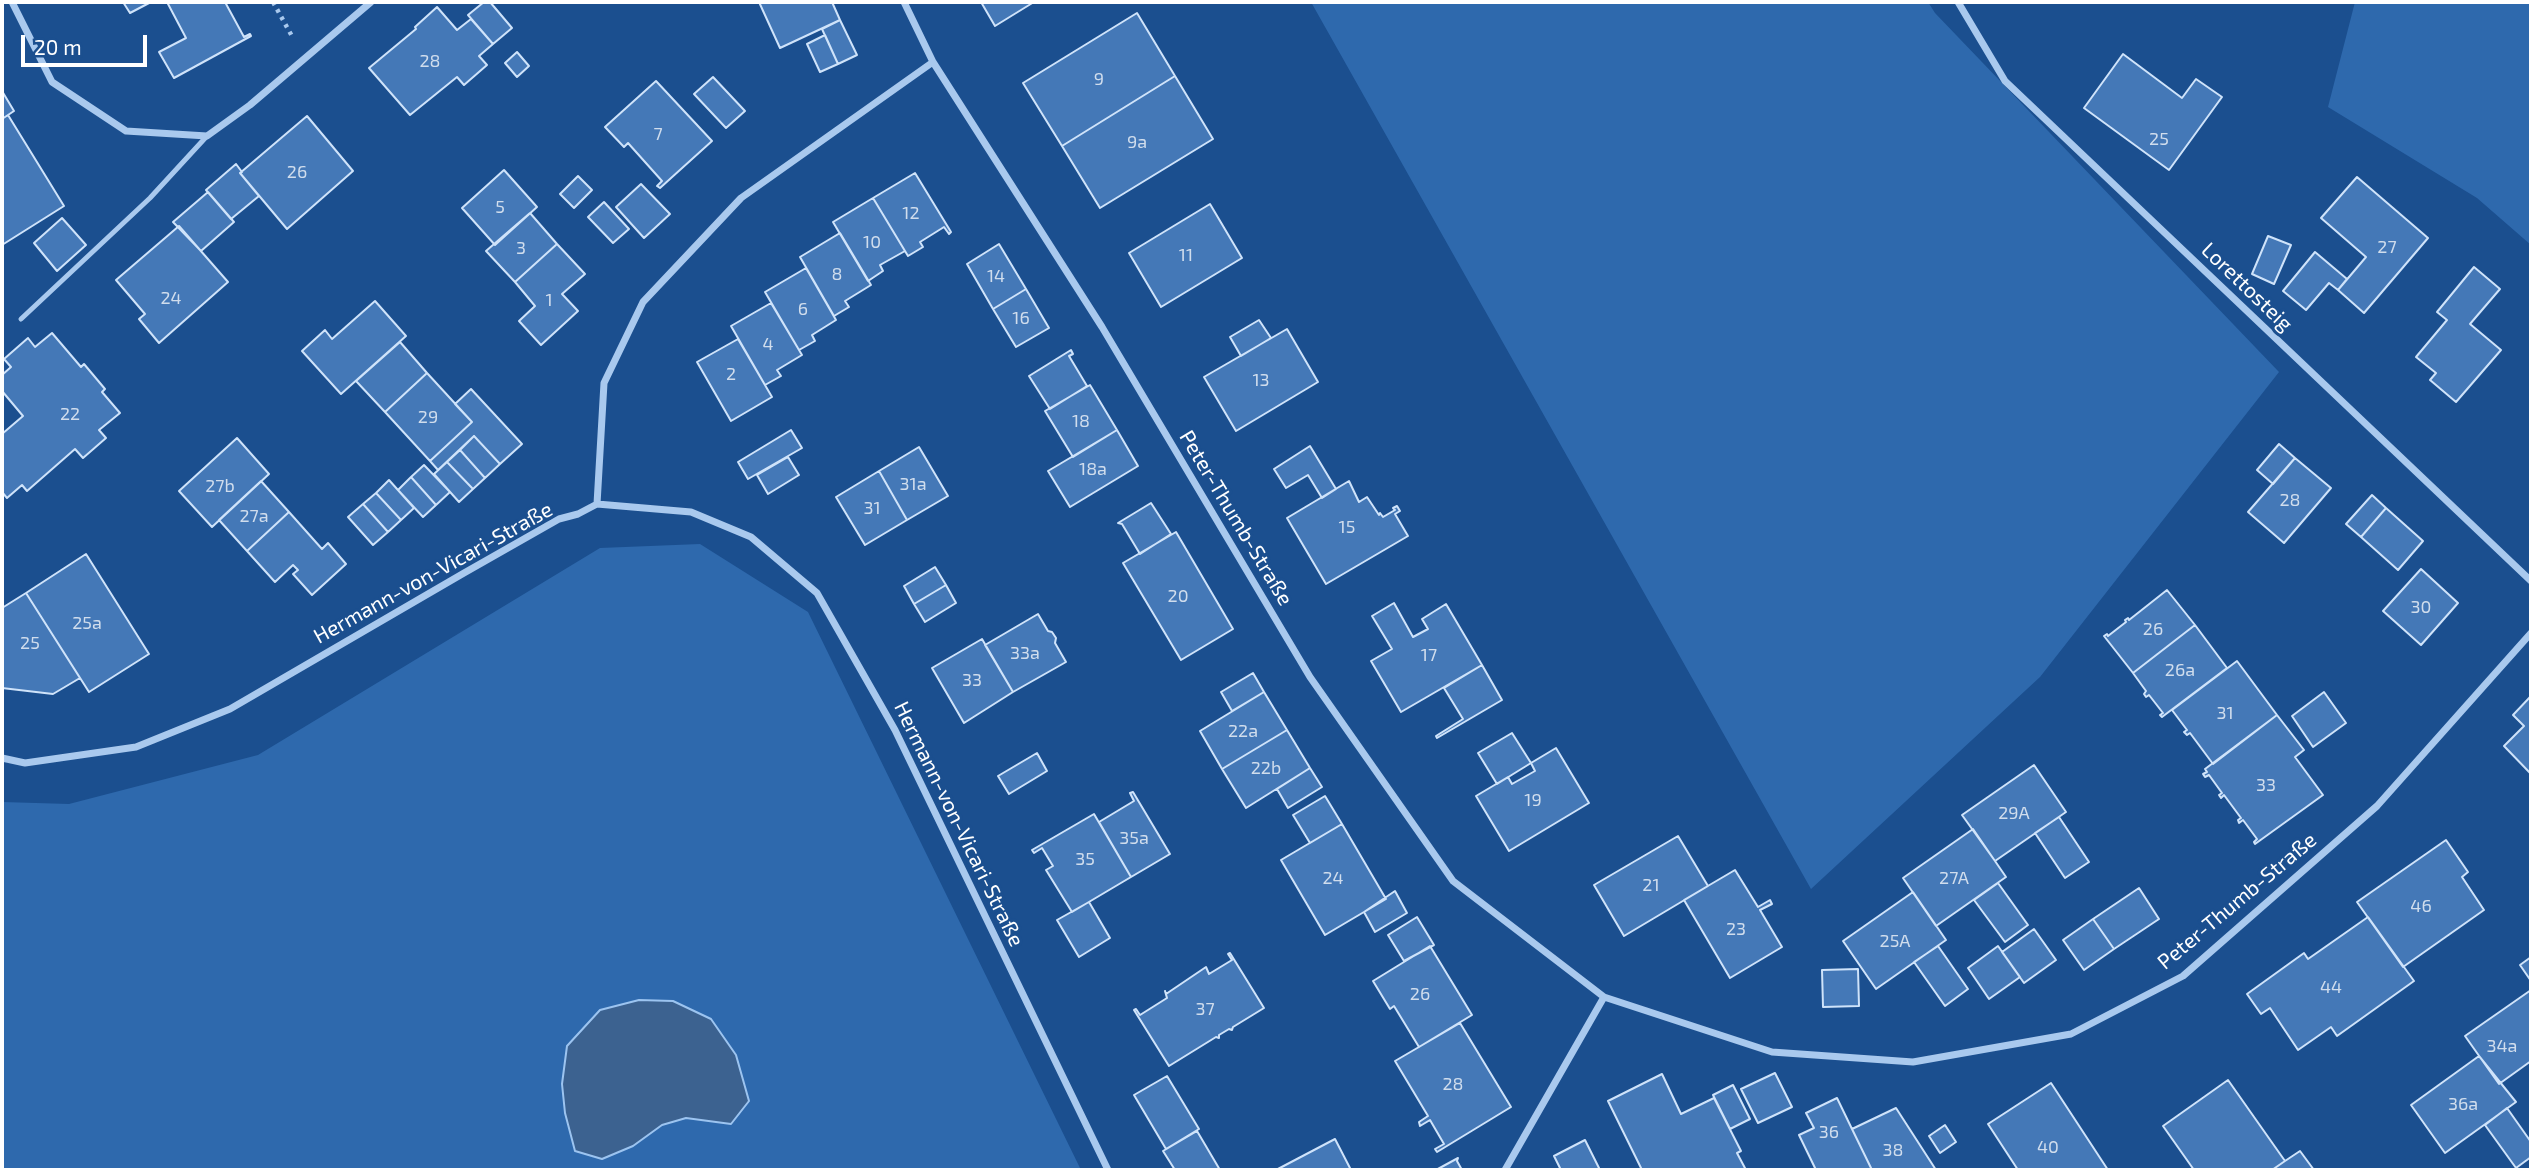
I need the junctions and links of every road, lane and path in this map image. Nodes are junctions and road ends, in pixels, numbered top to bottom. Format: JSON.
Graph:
{"nodes":[{"id":1,"x":12,"y":2,"type":"edge"},
{"id":2,"x":272,"y":2,"type":"edge"},
{"id":3,"x":371,"y":2,"type":"edge"},
{"id":4,"x":904,"y":2,"type":"edge"},
{"id":5,"x":1958,"y":2,"type":"edge"},
{"id":6,"x":304,"y":58,"type":"junction"},
{"id":7,"x":933,"y":62,"type":"junction"},
{"id":8,"x":207,"y":136,"type":"junction"},
{"id":9,"x":21,"y":319,"type":"dead end"},
{"id":10,"x":597,"y":504,"type":"junction"},
{"id":11,"x":2531,"y":581,"type":"edge"},
{"id":12,"x":2531,"y":633,"type":"edge"},
{"id":13,"x":2,"y":758,"type":"edge"},
{"id":14,"x":1604,"y":997,"type":"junction"},
{"id":15,"x":1108,"y":1170,"type":"edge"},
{"id":16,"x":1506,"y":1170,"type":"edge"}],
"edges":[{"from":1,"to":8,"type":"street"},
{"from":2,"to":6,"type":"path"},
{"from":3,"to":6,"type":"street"},
{"from":4,"to":7,"type":"street","name":"Peter-Thumb-Straße"},
{"from":5,"to":11,"type":"street","name":"Lorettosteig"},
{"from":6,"to":8,"type":"street"},
{"from":7,"to":10,"type":"street"},
{"from":7,"to":14,"type":"street","name":"Peter-Thumb-Straße"},
{"from":8,"to":9,"type":"lane"},
{"from":10,"to":13,"type":"street","name":"Hermann-von-Vicari-Straße"},
{"from":10,"to":15,"type":"street","name":"Hermann-von-Vicari-Straße"},
{"from":12,"to":14,"type":"street","name":"Peter-Thumb-Straße"},
{"from":14,"to":16,"type":"street"}]}
